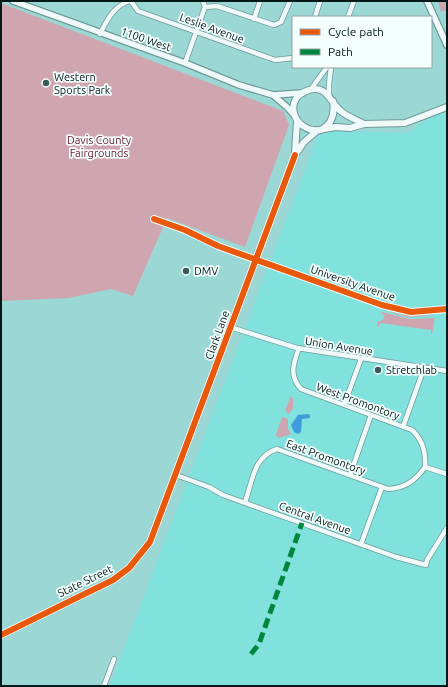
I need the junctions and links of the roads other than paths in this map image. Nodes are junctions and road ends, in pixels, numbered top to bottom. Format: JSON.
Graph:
{"nodes":[{"id":1,"x":13,"y":1,"type":"edge"},
{"id":2,"x":130,"y":1,"type":"edge"},
{"id":3,"x":203,"y":1,"type":"edge"},
{"id":4,"x":260,"y":1,"type":"edge"},
{"id":5,"x":290,"y":1,"type":"edge"},
{"id":6,"x":320,"y":1,"type":"edge"},
{"id":7,"x":354,"y":1,"type":"edge"},
{"id":8,"x":427,"y":1,"type":"edge"},
{"id":9,"x":121,"y":2,"type":"edge"},
{"id":10,"x":205,"y":7,"type":"junction"},
{"id":11,"x":315,"y":16,"type":"edge"},
{"id":12,"x":348,"y":16,"type":"edge"},
{"id":13,"x":254,"y":19,"type":"junction"},
{"id":14,"x":198,"y":32,"type":"junction"},
{"id":15,"x":100,"y":34,"type":"junction"},
{"id":16,"x":447,"y":45,"type":"edge"},
{"id":17,"x":292,"y":58,"type":"edge"},
{"id":18,"x":186,"y":63,"type":"junction"},
{"id":19,"x":326,"y":68,"type":"edge"},
{"id":20,"x":331,"y":68,"type":"edge"},
{"id":21,"x":312,"y":89,"type":"junction"},
{"id":22,"x":302,"y":93,"type":"junction"},
{"id":23,"x":273,"y":95,"type":"junction"},
{"id":24,"x":331,"y":98,"type":"junction"},
{"id":25,"x":447,"y":107,"type":"edge"},
{"id":26,"x":295,"y":118,"type":"junction"},
{"id":27,"x":364,"y":124,"type":"junction"},
{"id":28,"x":321,"y":130,"type":"junction"},
{"id":29,"x":295,"y":155,"type":"junction"},
{"id":30,"x":154,"y":219,"type":"dead end"},
{"id":31,"x":256,"y":258,"type":"junction"},
{"id":32,"x":447,"y":309,"type":"edge"},
{"id":33,"x":230,"y":327,"type":"junction"},
{"id":34,"x":299,"y":348,"type":"junction"},
{"id":35,"x":361,"y":359,"type":"junction"},
{"id":36,"x":424,"y":368,"type":"junction"},
{"id":37,"x":447,"y":372,"type":"edge"},
{"id":38,"x":344,"y":406,"type":"junction"},
{"id":39,"x":371,"y":415,"type":"junction"},
{"id":40,"x":403,"y":427,"type":"junction"},
{"id":41,"x":425,"y":467,"type":"junction"},
{"id":42,"x":176,"y":475,"type":"junction"},
{"id":43,"x":350,"y":475,"type":"junction"},
{"id":44,"x":446,"y":475,"type":"edge"},
{"id":45,"x":382,"y":487,"type":"junction"},
{"id":46,"x":245,"y":502,"type":"junction"},
{"id":47,"x":158,"y":523,"type":"joint"},
{"id":48,"x":447,"y":528,"type":"edge"},
{"id":49,"x":447,"y":535,"type":"edge"},
{"id":50,"x":438,"y":543,"type":"junction"},
{"id":51,"x":361,"y":544,"type":"junction"},
{"id":52,"x":1,"y":635,"type":"edge"},
{"id":53,"x":114,"y":659,"type":"dead end"},
{"id":54,"x":104,"y":686,"type":"edge"}],
"edges":[{"from":1,"to":15,"type":"street","name":"1100 West"},
{"from":2,"to":9,"type":"street"},
{"from":2,"to":14,"type":"street","name":"Leslie Avenue"},
{"from":3,"to":10,"type":"street"},
{"from":4,"to":13,"type":"street"},
{"from":5,"to":13,"type":"street"},
{"from":6,"to":11,"type":"street"},
{"from":7,"to":12,"type":"street"},
{"from":8,"to":16,"type":"street"},
{"from":9,"to":15,"type":"street"},
{"from":10,"to":13,"type":"street"},
{"from":10,"to":14,"type":"street"},
{"from":14,"to":17,"type":"street","name":"Leslie Avenue"},
{"from":14,"to":18,"type":"street"},
{"from":15,"to":18,"type":"street","name":"1100 West"},
{"from":18,"to":23,"type":"street","name":"1100 West"},
{"from":19,"to":21,"type":"street"},
{"from":20,"to":24,"type":"street"},
{"from":21,"to":22,"type":"main road"},
{"from":21,"to":24,"type":"main road"},
{"from":22,"to":23,"type":"street","name":"1100 West"},
{"from":22,"to":26,"type":"main road"},
{"from":23,"to":26,"type":"street","name":"1100 West"},
{"from":24,"to":27,"type":"main road"},
{"from":24,"to":28,"type":"main road"},
{"from":25,"to":27,"type":"main road"},
{"from":26,"to":28,"type":"main road"},
{"from":26,"to":29,"type":"main road","name":"Clark Lane"},
{"from":27,"to":28,"type":"main road"},
{"from":28,"to":29,"type":"main road","name":"Clark Lane"},
{"from":29,"to":31,"type":"main road","name":"Clark Lane"},
{"from":30,"to":31,"type":"street","name":"University Avenue"},
{"from":31,"to":32,"type":"street","name":"University Avenue"},
{"from":31,"to":33,"type":"main road","name":"Clark Lane"},
{"from":33,"to":34,"type":"street","name":"Union Avenue"},
{"from":33,"to":42,"type":"main road","name":"Clark Lane"},
{"from":34,"to":35,"type":"street","name":"Union Avenue"},
{"from":34,"to":38,"type":"street","name":"West Promontory"},
{"from":35,"to":36,"type":"street","name":"Union Avenue"},
{"from":35,"to":38,"type":"street"},
{"from":36,"to":37,"type":"street","name":"Union Avenue"},
{"from":36,"to":40,"type":"street"},
{"from":38,"to":39,"type":"street","name":"West Promontory"},
{"from":39,"to":40,"type":"street","name":"West Promontory"},
{"from":39,"to":43,"type":"street"},
{"from":40,"to":41,"type":"street","name":"West Promontory"},
{"from":41,"to":44,"type":"street"},
{"from":41,"to":45,"type":"street","name":"East Promontory"},
{"from":42,"to":46,"type":"street","name":"Central Avenue"},
{"from":42,"to":47,"type":"main road","name":"Clark Lane"},
{"from":43,"to":45,"type":"street","name":"East Promontory"},
{"from":43,"to":46,"type":"street","name":"East Promontory"},
{"from":45,"to":51,"type":"street"},
{"from":46,"to":51,"type":"street","name":"Central Avenue"},
{"from":47,"to":52,"type":"main road","name":"State Street"},
{"from":48,"to":50,"type":"street","name":"Central Avenue"},
{"from":49,"to":50,"type":"street","name":"Central Avenue"},
{"from":50,"to":51,"type":"street","name":"Central Avenue"},
{"from":53,"to":54,"type":"street"}]}
